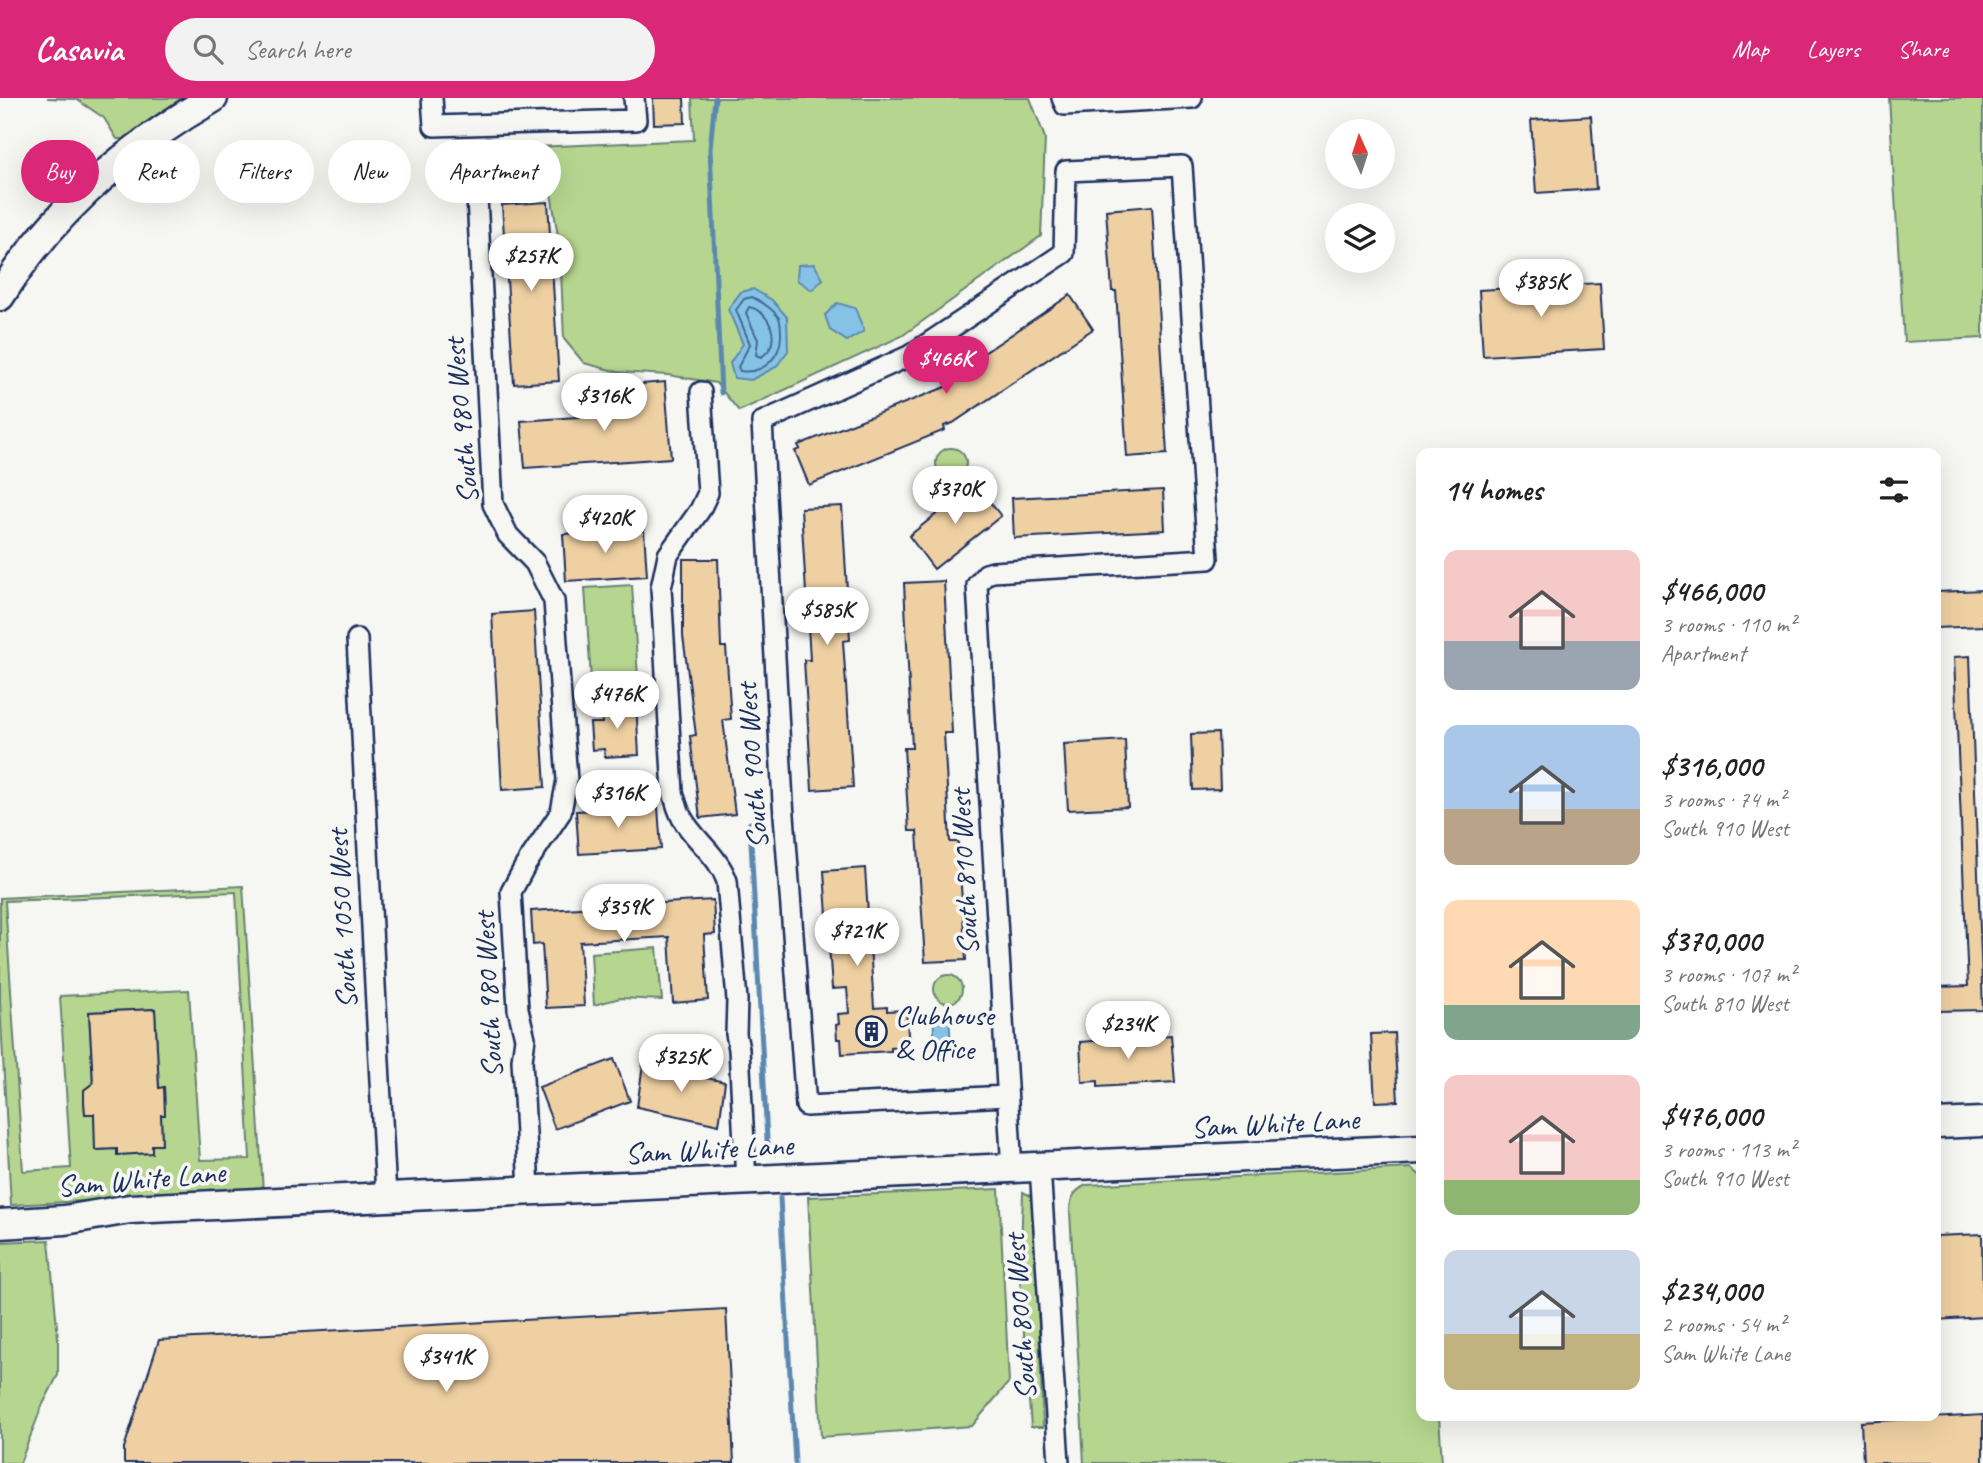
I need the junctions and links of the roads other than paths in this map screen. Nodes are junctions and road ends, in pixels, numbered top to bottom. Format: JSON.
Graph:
{"nodes":[{"id":1,"x":212,"y":98,"type":"edge"},
{"id":2,"x":432,"y":98,"type":"edge"},
{"id":3,"x":634,"y":98,"type":"edge"},
{"id":4,"x":1192,"y":99,"type":"edge"},
{"id":5,"x":1063,"y":101,"type":"edge"},
{"id":6,"x":477,"y":203,"type":"edge"},
{"id":7,"x":0,"y":296,"type":"edge"},
{"id":8,"x":701,"y":392,"type":"dead end"},
{"id":9,"x":986,"y":574,"type":"joint"},
{"id":10,"x":357,"y":639,"type":"dead end"},
{"id":11,"x":1007,"y":1096,"type":"junction"},
{"id":12,"x":1983,"y":1122,"type":"edge"},
{"id":13,"x":1941,"y":1124,"type":"edge"},
{"id":14,"x":1416,"y":1149,"type":"edge"},
{"id":15,"x":1040,"y":1167,"type":"junction"},
{"id":16,"x":1013,"y":1170,"type":"junction"},
{"id":17,"x":746,"y":1181,"type":"junction"},
{"id":18,"x":529,"y":1189,"type":"junction"},
{"id":19,"x":386,"y":1196,"type":"junction"},
{"id":20,"x":0,"y":1224,"type":"edge"},
{"id":21,"x":1059,"y":1463,"type":"edge"}],
"edges":[{"from":1,"to":7,"type":"street"},
{"from":2,"to":3,"type":"street"},
{"from":4,"to":5,"type":"street"},
{"from":6,"to":18,"type":"street","name":"South 980 West"},
{"from":8,"to":17,"type":"street"},
{"from":9,"to":11,"type":"street","name":"South 810 West"},
{"from":9,"to":11,"type":"street","name":"South 900 West"},
{"from":10,"to":19,"type":"street","name":"South 1050 West"},
{"from":11,"to":16,"type":"street","name":"South 810 West"},
{"from":12,"to":13,"type":"street"},
{"from":14,"to":15,"type":"street","name":"Sam White Lane"},
{"from":15,"to":16,"type":"street","name":"Sam White Lane"},
{"from":15,"to":21,"type":"street","name":"South 800 West"},
{"from":16,"to":17,"type":"street","name":"Sam White Lane"},
{"from":17,"to":18,"type":"street","name":"Sam White Lane"},
{"from":18,"to":19,"type":"street","name":"Sam White Lane"},
{"from":19,"to":20,"type":"street","name":"Sam White Lane"}]}
